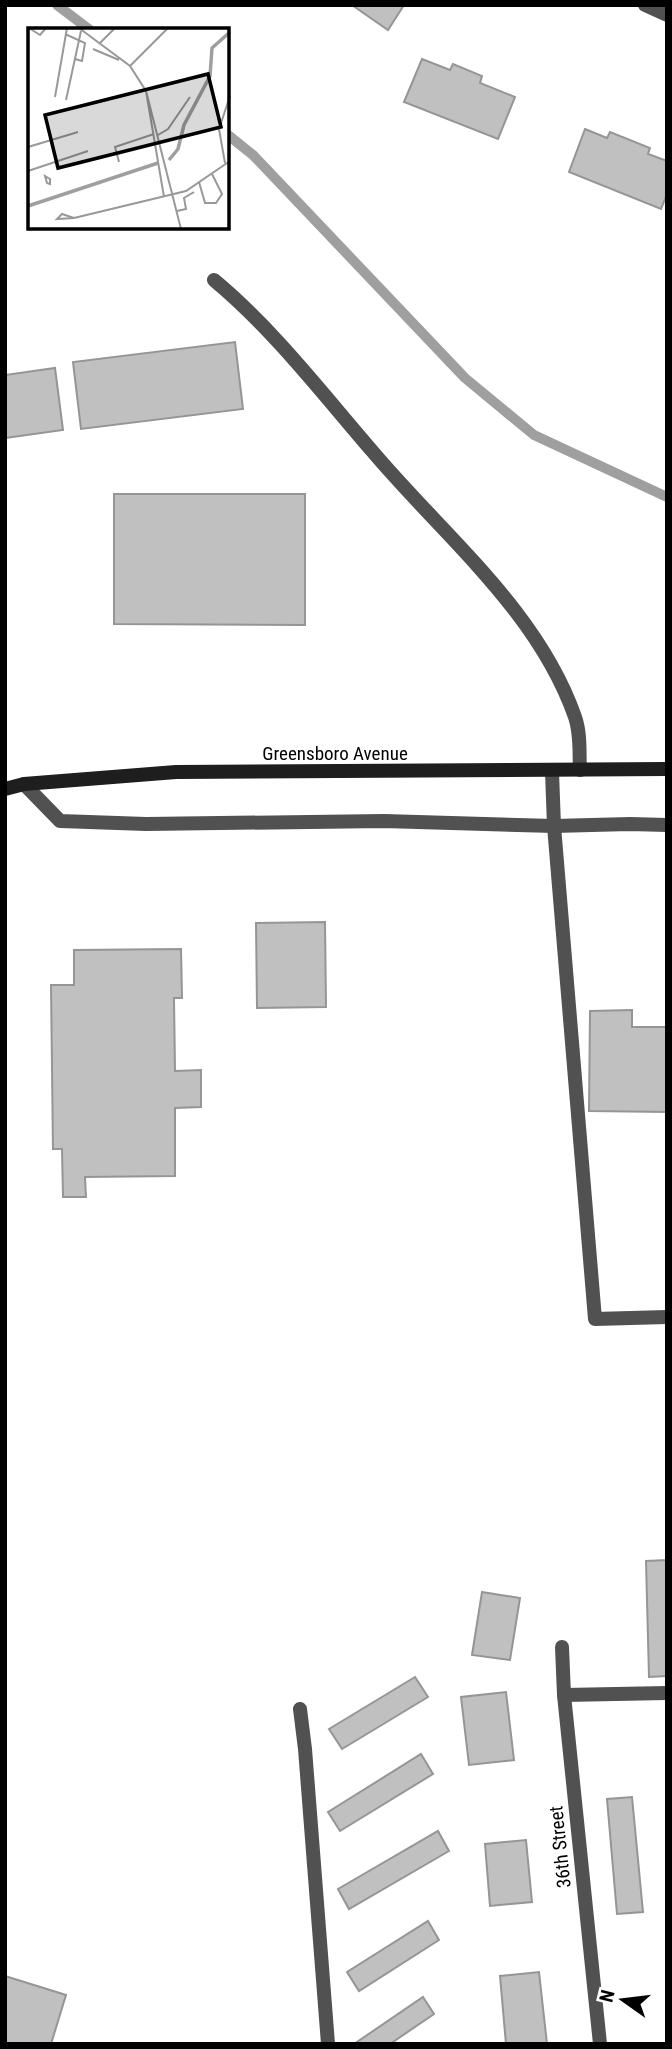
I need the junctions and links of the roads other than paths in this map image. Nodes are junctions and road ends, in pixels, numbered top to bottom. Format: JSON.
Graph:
{"nodes":[{"id":1,"x":645,"y":5,"type":"edge"},
{"id":2,"x":667,"y":15,"type":"edge"},
{"id":3,"x":214,"y":280,"type":"dead end"},
{"id":4,"x":667,"y":769,"type":"edge"},
{"id":5,"x":580,"y":770,"type":"junction"},
{"id":6,"x":552,"y":772,"type":"junction"},
{"id":7,"x":24,"y":784,"type":"junction"},
{"id":8,"x":5,"y":789,"type":"edge"},
{"id":9,"x":667,"y":825,"type":"edge"},
{"id":10,"x":554,"y":826,"type":"junction"},
{"id":11,"x":667,"y":1317,"type":"edge"},
{"id":12,"x":562,"y":1647,"type":"dead end"},
{"id":13,"x":667,"y":1693,"type":"edge"},
{"id":14,"x":564,"y":1695,"type":"junction"},
{"id":15,"x":300,"y":1709,"type":"dead end"},
{"id":16,"x":328,"y":2044,"type":"edge"},
{"id":17,"x":600,"y":2044,"type":"edge"}],
"edges":[{"from":1,"to":2,"type":"street"},
{"from":3,"to":5,"type":"street"},
{"from":4,"to":5,"type":"main road","name":"Greensboro Avenue"},
{"from":5,"to":6,"type":"main road","name":"Greensboro Avenue"},
{"from":6,"to":7,"type":"main road","name":"Greensboro Avenue"},
{"from":6,"to":10,"type":"street"},
{"from":7,"to":8,"type":"main road","name":"Greensboro Avenue"},
{"from":7,"to":10,"type":"street"},
{"from":9,"to":10,"type":"street"},
{"from":10,"to":11,"type":"street"},
{"from":12,"to":14,"type":"street","name":"36th Street"},
{"from":13,"to":14,"type":"street"},
{"from":14,"to":17,"type":"street","name":"36th Street"},
{"from":15,"to":16,"type":"street"}]}
